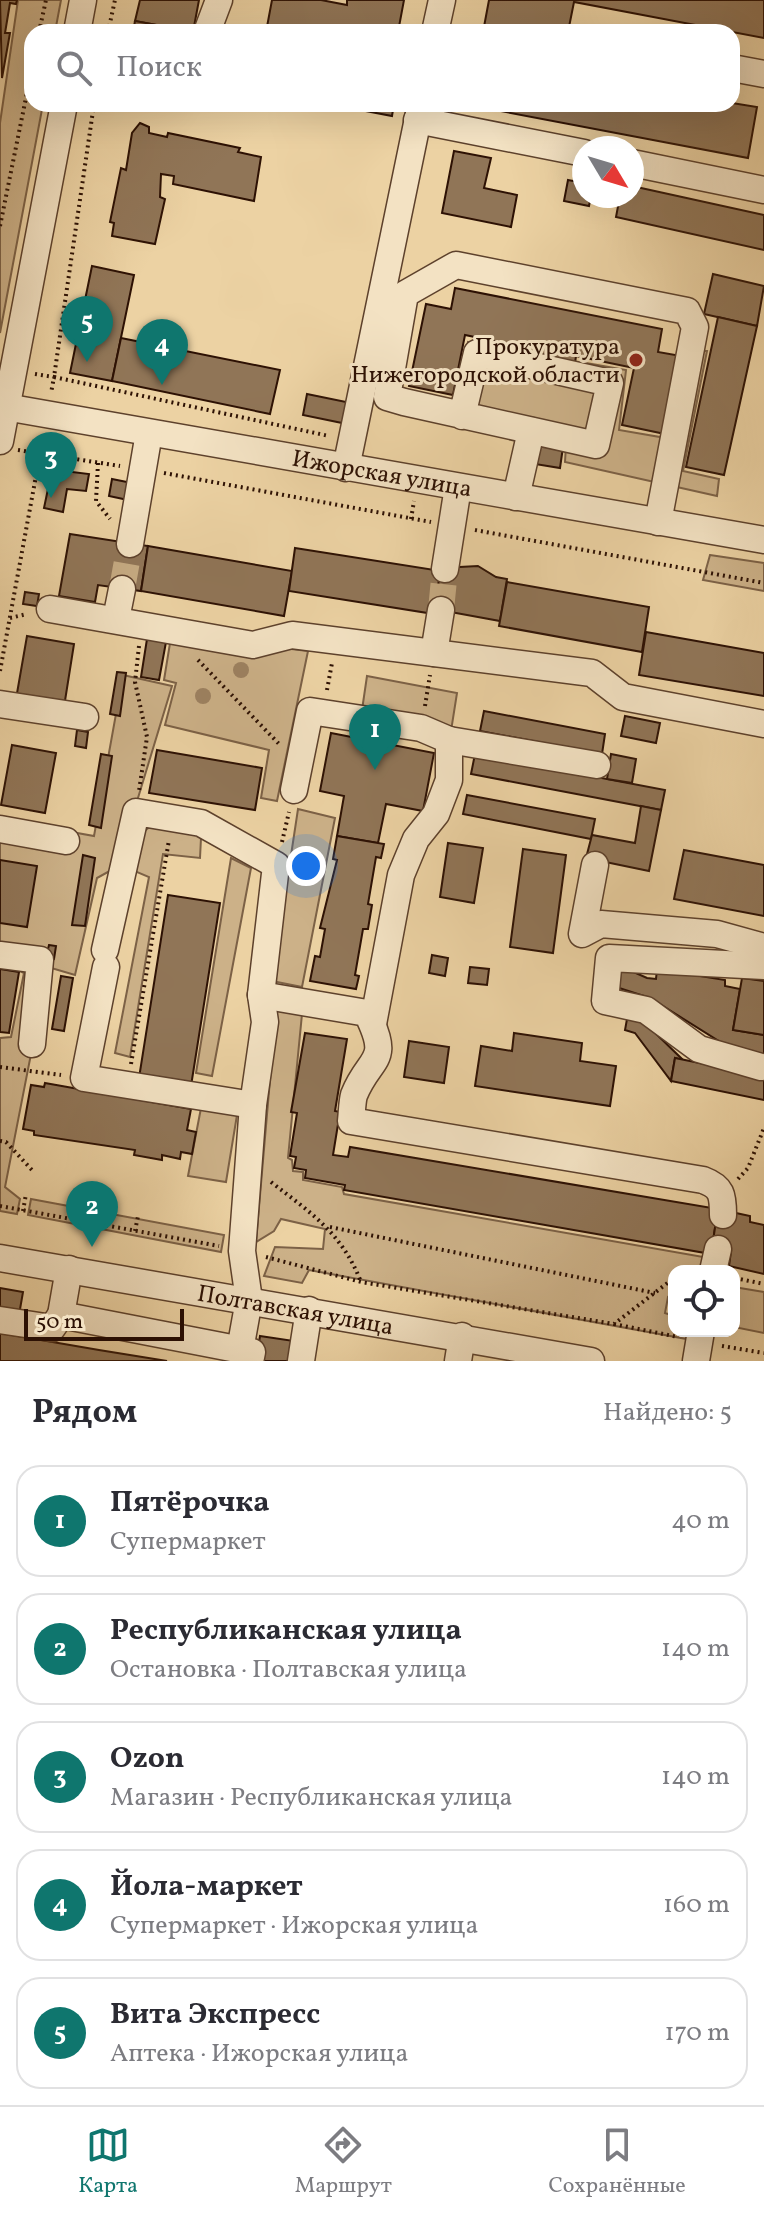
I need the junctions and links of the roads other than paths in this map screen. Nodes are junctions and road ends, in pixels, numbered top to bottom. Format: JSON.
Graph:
{"nodes":[{"id":1,"x":83,"y":0,"type":"edge"},
{"id":2,"x":219,"y":0,"type":"edge"},
{"id":3,"x":442,"y":0,"type":"edge"},
{"id":4,"x":78,"y":24,"type":"edge"},
{"id":5,"x":210,"y":24,"type":"edge"},
{"id":6,"x":437,"y":24,"type":"edge"},
{"id":7,"x":740,"y":70,"type":"edge"},
{"id":8,"x":764,"y":74,"type":"edge"},
{"id":9,"x":62,"y":112,"type":"edge"},
{"id":10,"x":419,"y":112,"type":"edge"},
{"id":11,"x":572,"y":150,"type":"edge"},
{"id":12,"x":644,"y":165,"type":"edge"},
{"id":13,"x":764,"y":190,"type":"edge"},
{"id":14,"x":3,"y":407,"type":"edge"},
{"id":15,"x":462,"y":416,"type":"junction"},
{"id":16,"x":531,"y":431,"type":"junction"},
{"id":17,"x":149,"y":433,"type":"junction"},
{"id":18,"x":7,"y":445,"type":"edge"},
{"id":19,"x":346,"y":468,"type":"junction"},
{"id":20,"x":458,"y":487,"type":"junction"},
{"id":21,"x":516,"y":497,"type":"junction"},
{"id":22,"x":658,"y":522,"type":"junction"},
{"id":23,"x":764,"y":540,"type":"edge"},
{"id":24,"x":130,"y":544,"type":"tunnel mouth"},
{"id":25,"x":445,"y":569,"type":"tunnel mouth"},
{"id":26,"x":122,"y":589,"type":"tunnel mouth"},
{"id":27,"x":50,"y":609,"type":"dead end"},
{"id":28,"x":441,"y":610,"type":"tunnel mouth"},
{"id":29,"x":128,"y":621,"type":"junction"},
{"id":30,"x":434,"y":653,"type":"junction"},
{"id":31,"x":0,"y":704,"type":"edge"},
{"id":32,"x":85,"y":717,"type":"dead end"},
{"id":33,"x":764,"y":724,"type":"edge"},
{"id":34,"x":449,"y":740,"type":"junction"},
{"id":35,"x":597,"y":765,"type":"dead end"},
{"id":36,"x":297,"y":777,"type":"road end"},
{"id":37,"x":0,"y":829,"type":"edge"},
{"id":38,"x":66,"y":841,"type":"dead end"},
{"id":39,"x":595,"y":865,"type":"dead end"},
{"id":40,"x":764,"y":947,"type":"edge"},
{"id":41,"x":0,"y":955,"type":"edge"},
{"id":42,"x":764,"y":966,"type":"edge"},
{"id":43,"x":261,"y":995,"type":"junction"},
{"id":44,"x":373,"y":1024,"type":"junction"},
{"id":45,"x":32,"y":1044,"type":"dead end"},
{"id":46,"x":761,"y":1067,"type":"dead end"},
{"id":47,"x":253,"y":1105,"type":"junction"},
{"id":48,"x":723,"y":1205,"type":"road end"},
{"id":49,"x":0,"y":1258,"type":"edge"},
{"id":50,"x":69,"y":1269,"type":"junction"},
{"id":51,"x":249,"y":1300,"type":"junction"},
{"id":52,"x":309,"y":1310,"type":"junction"},
{"id":53,"x":61,"y":1315,"type":"junction"},
{"id":54,"x":0,"y":1320,"type":"edge"},
{"id":55,"x":700,"y":1337,"type":"edge"},
{"id":56,"x":460,"y":1349,"type":"edge"},
{"id":57,"x":245,"y":1355,"type":"edge"},
{"id":58,"x":301,"y":1361,"type":"edge"},
{"id":59,"x":591,"y":1361,"type":"edge"},
{"id":60,"x":696,"y":1361,"type":"edge"}],
"edges":[{"from":1,"to":4,"type":"street"},
{"from":2,"to":5,"type":"street"},
{"from":3,"to":6,"type":"street"},
{"from":7,"to":8,"type":"street"},
{"from":9,"to":14,"type":"street"},
{"from":10,"to":11,"type":"street"},
{"from":10,"to":19,"type":"street"},
{"from":12,"to":13,"type":"street"},
{"from":14,"to":17,"type":"street","name":"Ижорская улица"},
{"from":14,"to":18,"type":"street"},
{"from":15,"to":16,"type":"street"},
{"from":15,"to":16,"type":"street"},
{"from":15,"to":22,"type":"street"},
{"from":16,"to":21,"type":"street"},
{"from":17,"to":19,"type":"street","name":"Ижорская улица"},
{"from":17,"to":24,"type":"street"},
{"from":19,"to":20,"type":"street","name":"Ижорская улица"},
{"from":20,"to":21,"type":"street","name":"Ижорская улица"},
{"from":20,"to":25,"type":"street"},
{"from":21,"to":22,"type":"street","name":"Ижорская улица"},
{"from":22,"to":23,"type":"street","name":"Ижорская улица"},
{"from":26,"to":29,"type":"street"},
{"from":27,"to":29,"type":"street"},
{"from":28,"to":30,"type":"street"},
{"from":29,"to":30,"type":"street"},
{"from":30,"to":33,"type":"street"},
{"from":31,"to":32,"type":"street"},
{"from":34,"to":35,"type":"street"},
{"from":34,"to":36,"type":"street"},
{"from":34,"to":44,"type":"street"},
{"from":37,"to":38,"type":"street"},
{"from":39,"to":40,"type":"street"},
{"from":41,"to":45,"type":"street"},
{"from":42,"to":46,"type":"street"},
{"from":43,"to":44,"type":"street"},
{"from":43,"to":47,"type":"street"},
{"from":43,"to":47,"type":"street"},
{"from":44,"to":48,"type":"street"},
{"from":47,"to":51,"type":"street"},
{"from":49,"to":50,"type":"street","name":"Полтавская улица"},
{"from":50,"to":51,"type":"street","name":"Полтавская улица"},
{"from":50,"to":53,"type":"street"},
{"from":51,"to":52,"type":"street","name":"Полтавская улица"},
{"from":51,"to":57,"type":"street"},
{"from":52,"to":56,"type":"street","name":"Полтавская улица"},
{"from":52,"to":58,"type":"street"},
{"from":53,"to":54,"type":"street"},
{"from":53,"to":57,"type":"street"},
{"from":55,"to":60,"type":"street"},
{"from":56,"to":59,"type":"street","name":"Полтавская улица"}]}
